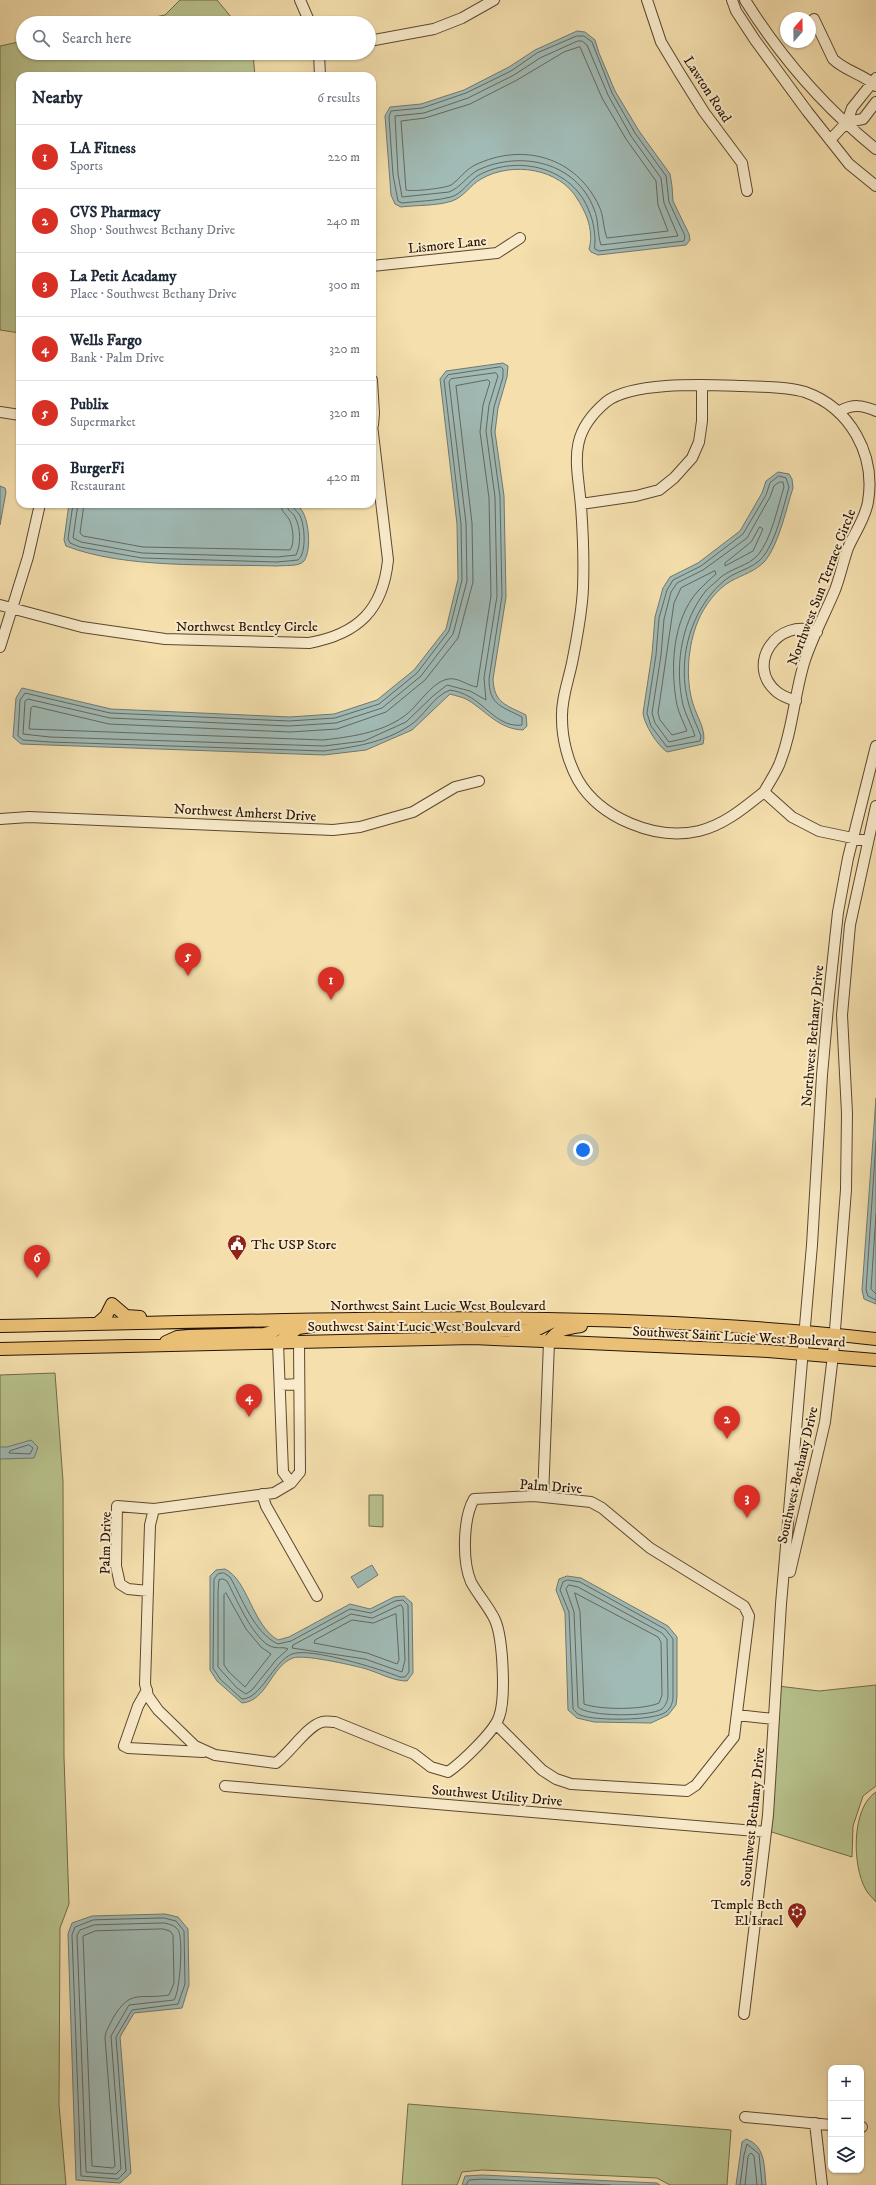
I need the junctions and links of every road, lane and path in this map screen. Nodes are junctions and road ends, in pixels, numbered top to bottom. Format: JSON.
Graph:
{"nodes":[{"id":1,"x":300,"y":0,"type":"edge"},
{"id":2,"x":494,"y":0,"type":"edge"},
{"id":3,"x":647,"y":0,"type":"edge"},
{"id":4,"x":732,"y":0,"type":"edge"},
{"id":5,"x":745,"y":0,"type":"edge"},
{"id":6,"x":307,"y":16,"type":"edge"},
{"id":7,"x":816,"y":23,"type":"edge"},
{"id":8,"x":376,"y":41,"type":"edge"},
{"id":9,"x":319,"y":60,"type":"edge"},
{"id":10,"x":320,"y":72,"type":"edge"},
{"id":11,"x":875,"y":82,"type":"edge"},
{"id":12,"x":876,"y":102,"type":"edge"},
{"id":13,"x":847,"y":122,"type":"junction"},
{"id":14,"x":830,"y":140,"type":"junction"},
{"id":15,"x":876,"y":149,"type":"edge"},
{"id":16,"x":876,"y":186,"type":"edge"},
{"id":17,"x":747,"y":191,"type":"dead end"},
{"id":18,"x":520,"y":238,"type":"dead end"},
{"id":19,"x":376,"y":266,"type":"edge"},
{"id":20,"x":702,"y":385,"type":"junction"},
{"id":21,"x":840,"y":411,"type":"junction"},
{"id":22,"x":876,"y":411,"type":"edge"},
{"id":23,"x":0,"y":412,"type":"edge"},
{"id":24,"x":16,"y":414,"type":"edge"},
{"id":25,"x":376,"y":459,"type":"edge"},
{"id":26,"x":873,"y":479,"type":"edge"},
{"id":27,"x":581,"y":504,"type":"junction"},
{"id":28,"x":39,"y":508,"type":"edge"},
{"id":29,"x":0,"y":606,"type":"edge"},
{"id":30,"x":11,"y":608,"type":"junction"},
{"id":31,"x":817,"y":632,"type":"junction"},
{"id":32,"x":0,"y":647,"type":"edge"},
{"id":33,"x":796,"y":702,"type":"junction"},
{"id":34,"x":876,"y":746,"type":"edge"},
{"id":35,"x":479,"y":781,"type":"dead end"},
{"id":36,"x":764,"y":792,"type":"junction"},
{"id":37,"x":876,"y":806,"type":"edge"},
{"id":38,"x":0,"y":819,"type":"edge"},
{"id":39,"x":852,"y":838,"type":"junction"},
{"id":40,"x":867,"y":841,"type":"junction"},
{"id":41,"x":557,"y":1319,"type":"junction"},
{"id":42,"x":355,"y":1320,"type":"junction"},
{"id":43,"x":290,"y":1321,"type":"junction"},
{"id":44,"x":620,"y":1321,"type":"junction"},
{"id":45,"x":212,"y":1322,"type":"junction"},
{"id":46,"x":97,"y":1324,"type":"junction"},
{"id":47,"x":0,"y":1326,"type":"edge"},
{"id":48,"x":804,"y":1332,"type":"junction"},
{"id":49,"x":835,"y":1335,"type":"junction"},
{"id":50,"x":429,"y":1339,"type":"junction"},
{"id":51,"x":876,"y":1339,"type":"edge"},
{"id":52,"x":299,"y":1342,"type":"junction"},
{"id":53,"x":549,"y":1342,"type":"junction"},
{"id":54,"x":278,"y":1343,"type":"junction"},
{"id":55,"x":158,"y":1346,"type":"junction"},
{"id":56,"x":0,"y":1349,"type":"edge"},
{"id":57,"x":803,"y":1353,"type":"junction"},
{"id":58,"x":833,"y":1355,"type":"junction"},
{"id":59,"x":876,"y":1360,"type":"edge"},
{"id":60,"x":299,"y":1384,"type":"junction"},
{"id":61,"x":280,"y":1385,"type":"junction"},
{"id":62,"x":282,"y":1444,"type":"junction"},
{"id":63,"x":300,"y":1444,"type":"junction"},
{"id":64,"x":291,"y":1483,"type":"junction"},
{"id":65,"x":262,"y":1494,"type":"junction"},
{"id":66,"x":543,"y":1497,"type":"junction"},
{"id":67,"x":154,"y":1509,"type":"junction"},
{"id":68,"x":148,"y":1591,"type":"junction"},
{"id":69,"x":317,"y":1596,"type":"dead end"},
{"id":70,"x":781,"y":1622,"type":"junction"},
{"id":71,"x":147,"y":1690,"type":"junction"},
{"id":72,"x":738,"y":1715,"type":"junction"},
{"id":73,"x":774,"y":1719,"type":"junction"},
{"id":74,"x":496,"y":1724,"type":"junction"},
{"id":75,"x":210,"y":1752,"type":"junction"},
{"id":76,"x":225,"y":1786,"type":"dead end"},
{"id":77,"x":766,"y":1832,"type":"junction"},
{"id":78,"x":744,"y":2014,"type":"dead end"},
{"id":79,"x":745,"y":2117,"type":"dead end"},
{"id":80,"x":815,"y":2123,"type":"junction"},
{"id":81,"x":828,"y":2125,"type":"edge"},
{"id":82,"x":822,"y":2185,"type":"edge"}],
"edges":[{"from":1,"to":6,"type":"street"},
{"from":2,"to":8,"type":"street"},
{"from":3,"to":17,"type":"street","name":"Lawton Road"},
{"from":4,"to":14,"type":"street"},
{"from":5,"to":13,"type":"street"},
{"from":7,"to":11,"type":"street"},
{"from":9,"to":10,"type":"street"},
{"from":11,"to":13,"type":"street"},
{"from":12,"to":13,"type":"street"},
{"from":13,"to":14,"type":"street"},
{"from":13,"to":15,"type":"street"},
{"from":14,"to":16,"type":"street"},
{"from":18,"to":19,"type":"street","name":"Lismore Lane"},
{"from":20,"to":21,"type":"street","name":"Northwest Sun Terrace Circle"},
{"from":20,"to":27,"type":"street"},
{"from":20,"to":27,"type":"street","name":"Northwest Sun Terrace Circle"},
{"from":21,"to":22,"type":"street"},
{"from":21,"to":26,"type":"street","name":"Northwest Sun Terrace Circle"},
{"from":23,"to":24,"type":"street"},
{"from":25,"to":30,"type":"street","name":"Northwest Bentley Circle"},
{"from":26,"to":31,"type":"street","name":"Northwest Sun Terrace Circle"},
{"from":27,"to":36,"type":"street","name":"Northwest Sun Terrace Circle"},
{"from":28,"to":30,"type":"street"},
{"from":29,"to":30,"type":"street","name":"Northwest Bentley Circle"},
{"from":30,"to":32,"type":"street"},
{"from":31,"to":33,"type":"street","name":"Northwest Sun Terrace Circle"},
{"from":31,"to":33,"type":"street"},
{"from":33,"to":36,"type":"street","name":"Northwest Sun Terrace Circle"},
{"from":34,"to":39,"type":"street","name":"Northwest Bethany Drive"},
{"from":35,"to":38,"type":"street","name":"Northwest Amherst Drive"},
{"from":36,"to":39,"type":"street"},
{"from":37,"to":40,"type":"street","name":"Northwest Bethany Drive"},
{"from":39,"to":40,"type":"street"},
{"from":39,"to":48,"type":"street","name":"Northwest Bethany Drive"},
{"from":40,"to":49,"type":"street","name":"Northwest Bethany Drive"},
{"from":41,"to":42,"type":"main road","name":"Northwest Saint Lucie West Boulevard"},
{"from":41,"to":44,"type":"main road","name":"Northwest Saint Lucie West Boulevard"},
{"from":41,"to":50,"type":"main road"},
{"from":42,"to":43,"type":"main road","name":"Northwest Saint Lucie West Boulevard"},
{"from":42,"to":54,"type":"main road"},
{"from":43,"to":45,"type":"main road","name":"Northwest Saint Lucie West Boulevard"},
{"from":43,"to":55,"type":"main road"},
{"from":44,"to":48,"type":"main road","name":"Northwest Saint Lucie West Boulevard"},
{"from":44,"to":53,"type":"main road"},
{"from":45,"to":46,"type":"main road","name":"Northwest Saint Lucie West Boulevard"},
{"from":45,"to":46,"type":"main road"},
{"from":46,"to":47,"type":"main road","name":"Northwest Saint Lucie West Boulevard"},
{"from":48,"to":49,"type":"main road","name":"Northwest Saint Lucie West Boulevard"},
{"from":48,"to":57,"type":"street","name":"Southwest Bethany Drive"},
{"from":49,"to":51,"type":"main road","name":"Northwest Saint Lucie West Boulevard"},
{"from":49,"to":58,"type":"street","name":"Southwest Bethany Drive"},
{"from":50,"to":52,"type":"main road","name":"Southwest Saint Lucie West Boulevard"},
{"from":50,"to":53,"type":"main road","name":"Southwest Saint Lucie West Boulevard"},
{"from":52,"to":54,"type":"main road","name":"Southwest Saint Lucie West Boulevard"},
{"from":52,"to":60,"type":"street"},
{"from":53,"to":57,"type":"main road","name":"Southwest Saint Lucie West Boulevard"},
{"from":53,"to":66,"type":"street"},
{"from":54,"to":55,"type":"main road","name":"Southwest Saint Lucie West Boulevard"},
{"from":54,"to":61,"type":"street"},
{"from":55,"to":56,"type":"main road","name":"Southwest Saint Lucie West Boulevard"},
{"from":57,"to":58,"type":"main road","name":"Southwest Saint Lucie West Boulevard"},
{"from":57,"to":70,"type":"street","name":"Southwest Bethany Drive"},
{"from":58,"to":59,"type":"main road","name":"Southwest Saint Lucie West Boulevard"},
{"from":58,"to":70,"type":"street","name":"Southwest Bethany Drive"},
{"from":60,"to":61,"type":"street"},
{"from":60,"to":63,"type":"street"},
{"from":61,"to":62,"type":"street"},
{"from":62,"to":63,"type":"street"},
{"from":62,"to":64,"type":"street"},
{"from":63,"to":64,"type":"street"},
{"from":64,"to":65,"type":"street","name":"Palm Drive"},
{"from":65,"to":67,"type":"street","name":"Palm Drive"},
{"from":65,"to":69,"type":"street"},
{"from":66,"to":72,"type":"street","name":"Palm Drive"},
{"from":66,"to":74,"type":"street","name":"Palm Drive"},
{"from":67,"to":68,"type":"street","name":"Palm Drive"},
{"from":67,"to":68,"type":"street","name":"Palm Drive"},
{"from":68,"to":71,"type":"street","name":"Palm Drive"},
{"from":70,"to":73,"type":"street","name":"Southwest Bethany Drive"},
{"from":71,"to":75,"type":"street","name":"Palm Drive"},
{"from":71,"to":75,"type":"street","name":"Palm Drive"},
{"from":72,"to":73,"type":"street"},
{"from":72,"to":74,"type":"street","name":"Palm Drive"},
{"from":73,"to":77,"type":"street","name":"Southwest Bethany Drive"},
{"from":74,"to":75,"type":"street","name":"Palm Drive"},
{"from":76,"to":77,"type":"street","name":"Southwest Utility Drive"},
{"from":77,"to":78,"type":"street","name":"Southwest Bethany Drive"},
{"from":79,"to":80,"type":"street"},
{"from":80,"to":81,"type":"street"},
{"from":80,"to":82,"type":"street"}]}
